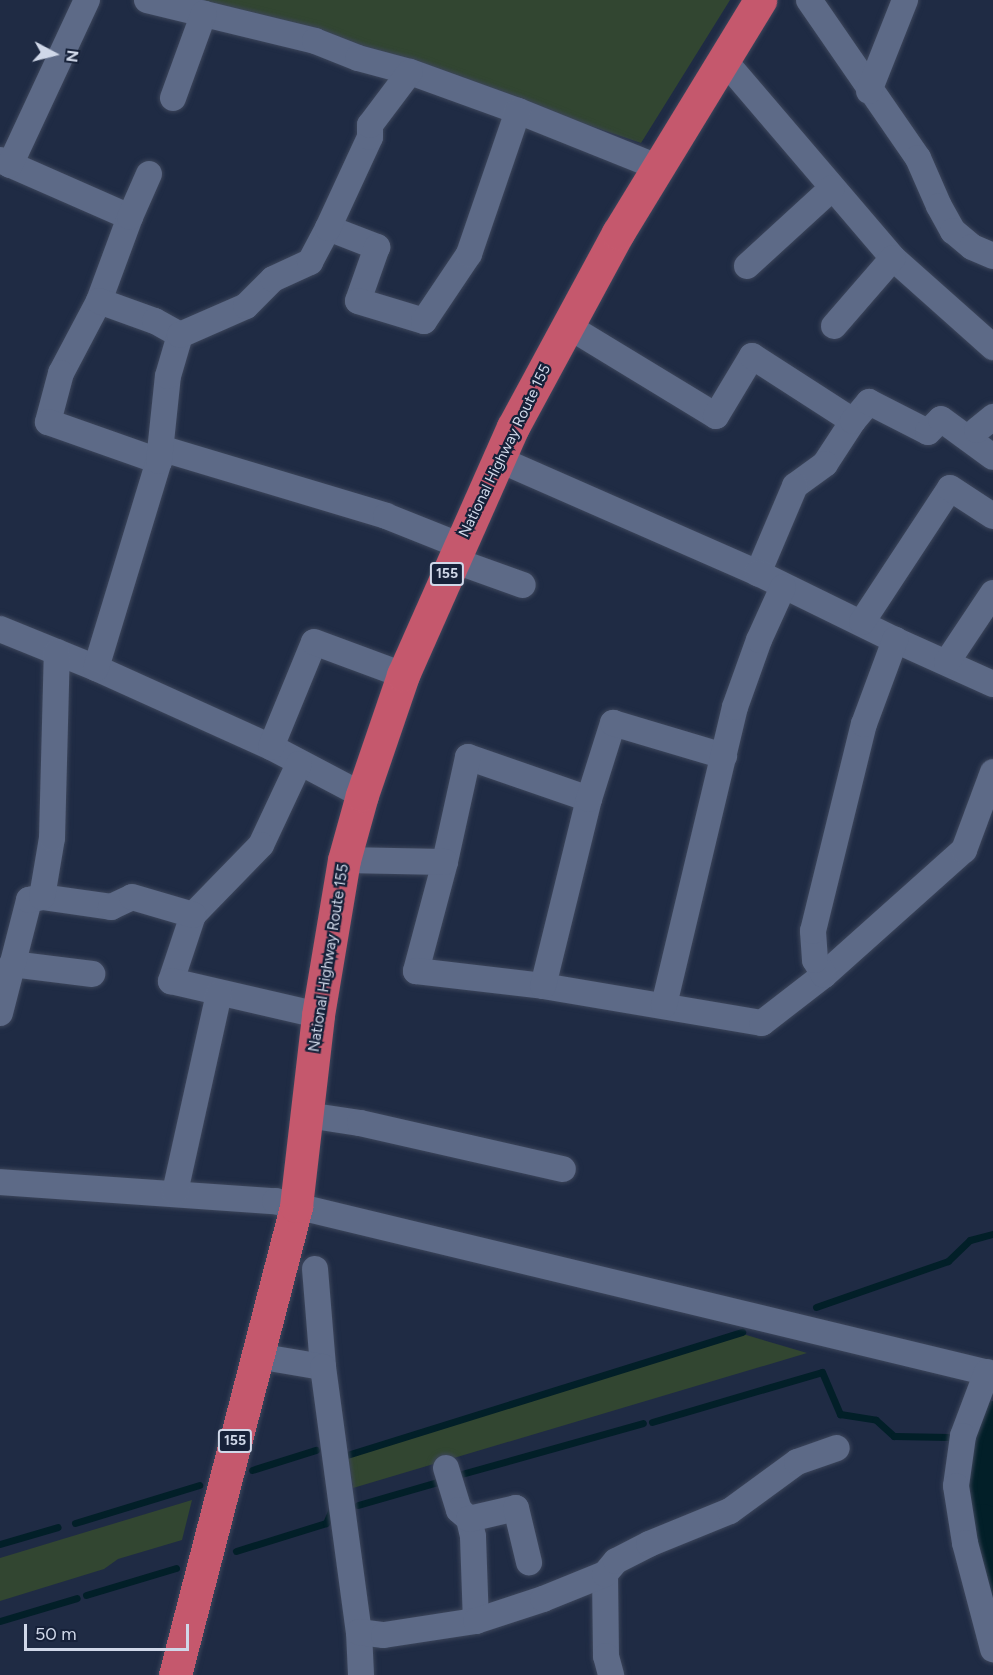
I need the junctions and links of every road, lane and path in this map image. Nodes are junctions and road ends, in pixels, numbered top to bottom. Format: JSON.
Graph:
{"nodes":[{"id":1,"x":87,"y":0,"type":"edge"},
{"id":2,"x":147,"y":0,"type":"edge"},
{"id":3,"x":760,"y":0,"type":"edge"},
{"id":4,"x":809,"y":0,"type":"edge"},
{"id":5,"x":905,"y":0,"type":"edge"},
{"id":6,"x":179,"y":4,"type":"edge"},
{"id":7,"x":204,"y":14,"type":"junction"},
{"id":8,"x":723,"y":59,"type":"junction"},
{"id":9,"x":410,"y":72,"type":"junction"},
{"id":10,"x":869,"y":91,"type":"junction"},
{"id":11,"x":173,"y":98,"type":"dead end"},
{"id":12,"x":518,"y":111,"type":"junction"},
{"id":13,"x":5,"y":162,"type":"edge"},
{"id":14,"x":657,"y":167,"type":"junction"},
{"id":15,"x":149,"y":174,"type":"dead end"},
{"id":16,"x":832,"y":188,"type":"junction"},
{"id":17,"x":130,"y":217,"type":"junction"},
{"id":18,"x":328,"y":228,"type":"junction"},
{"id":19,"x":993,"y":256,"type":"edge"},
{"id":20,"x":893,"y":258,"type":"junction"},
{"id":21,"x":747,"y":266,"type":"dead end"},
{"id":22,"x":99,"y":301,"type":"junction"},
{"id":23,"x":568,"y":326,"type":"junction"},
{"id":24,"x":834,"y":326,"type":"dead end"},
{"id":25,"x":180,"y":335,"type":"junction"},
{"id":26,"x":993,"y":347,"type":"edge"},
{"id":27,"x":853,"y":421,"type":"junction"},
{"id":28,"x":159,"y":454,"type":"junction"},
{"id":29,"x":993,"y":457,"type":"edge"},
{"id":30,"x":498,"y":459,"type":"junction"},
{"id":31,"x":993,"y":516,"type":"edge"},
{"id":32,"x":456,"y":552,"type":"junction"},
{"id":33,"x":758,"y":573,"type":"junction"},
{"id":34,"x":523,"y":585,"type":"dead end"},
{"id":35,"x":783,"y":587,"type":"junction"},
{"id":36,"x":993,"y":593,"type":"edge"},
{"id":37,"x":862,"y":622,"type":"junction"},
{"id":38,"x":0,"y":629,"type":"edge"},
{"id":39,"x":895,"y":640,"type":"junction"},
{"id":40,"x":57,"y":652,"type":"junction"},
{"id":41,"x":947,"y":662,"type":"junction"},
{"id":42,"x":96,"y":669,"type":"junction"},
{"id":43,"x":403,"y":675,"type":"junction"},
{"id":44,"x":993,"y":684,"type":"edge"},
{"id":45,"x":271,"y":747,"type":"junction"},
{"id":46,"x":724,"y":756,"type":"junction"},
{"id":47,"x":299,"y":764,"type":"junction"},
{"id":48,"x":993,"y":772,"type":"edge"},
{"id":49,"x":362,"y":795,"type":"junction"},
{"id":50,"x":590,"y":799,"type":"junction"},
{"id":51,"x":344,"y":860,"type":"junction"},
{"id":52,"x":445,"y":862,"type":"junction"},
{"id":53,"x":42,"y":897,"type":"junction"},
{"id":54,"x":193,"y":915,"type":"junction"},
{"id":55,"x":12,"y":964,"type":"junction"},
{"id":56,"x":92,"y":974,"type":"dead end"},
{"id":57,"x":824,"y":975,"type":"junction"},
{"id":58,"x":543,"y":986,"type":"junction"},
{"id":59,"x":219,"y":994,"type":"junction"},
{"id":60,"x":664,"y":1005,"type":"junction"},
{"id":61,"x":0,"y":1013,"type":"edge"},
{"id":62,"x":318,"y":1015,"type":"junction"},
{"id":63,"x":307,"y":1115,"type":"junction"},
{"id":64,"x":563,"y":1169,"type":"dead end"},
{"id":65,"x":0,"y":1182,"type":"edge"},
{"id":66,"x":175,"y":1192,"type":"junction"},
{"id":67,"x":296,"y":1206,"type":"junction"},
{"id":68,"x":315,"y":1269,"type":"dead end"},
{"id":69,"x":258,"y":1356,"type":"junction"},
{"id":70,"x":323,"y":1367,"type":"junction"},
{"id":71,"x":990,"y":1373,"type":"edge"},
{"id":72,"x":837,"y":1448,"type":"dead end"},
{"id":73,"x":446,"y":1468,"type":"dead end"},
{"id":74,"x":469,"y":1519,"type":"junction"},
{"id":75,"x":529,"y":1562,"type":"dead end"},
{"id":76,"x":605,"y":1574,"type":"junction"},
{"id":77,"x":476,"y":1621,"type":"junction"},
{"id":78,"x":359,"y":1632,"type":"junction"},
{"id":79,"x":993,"y":1649,"type":"edge"},
{"id":80,"x":175,"y":1675,"type":"edge"},
{"id":81,"x":361,"y":1675,"type":"edge"},
{"id":82,"x":611,"y":1675,"type":"edge"}],
"edges":[{"from":1,"to":13,"type":"street"},
{"from":2,"to":6,"type":"street"},
{"from":3,"to":8,"type":"highway","name":"National Highway Route 155","number":"155"},
{"from":4,"to":10,"type":"street"},
{"from":5,"to":10,"type":"street"},
{"from":6,"to":7,"type":"street"},
{"from":7,"to":9,"type":"street"},
{"from":7,"to":11,"type":"street"},
{"from":8,"to":14,"type":"highway","name":"National Highway Route 155","number":"155"},
{"from":8,"to":16,"type":"street"},
{"from":9,"to":12,"type":"street"},
{"from":9,"to":18,"type":"street"},
{"from":10,"to":19,"type":"street"},
{"from":12,"to":14,"type":"street"},
{"from":12,"to":18,"type":"street"},
{"from":13,"to":17,"type":"street"},
{"from":14,"to":23,"type":"highway","name":"National Highway Route 155","number":"155"},
{"from":15,"to":17,"type":"street"},
{"from":16,"to":20,"type":"street"},
{"from":16,"to":21,"type":"street"},
{"from":17,"to":22,"type":"street"},
{"from":18,"to":25,"type":"street"},
{"from":20,"to":24,"type":"street"},
{"from":20,"to":26,"type":"street"},
{"from":22,"to":25,"type":"street"},
{"from":22,"to":28,"type":"street"},
{"from":23,"to":27,"type":"street"},
{"from":23,"to":30,"type":"highway","name":"National Highway Route 155","number":"155"},
{"from":25,"to":28,"type":"street"},
{"from":27,"to":29,"type":"street"},
{"from":27,"to":33,"type":"street"},
{"from":28,"to":32,"type":"street"},
{"from":28,"to":42,"type":"street"},
{"from":30,"to":32,"type":"highway","name":"National Highway Route 155","number":"155"},
{"from":30,"to":33,"type":"street"},
{"from":31,"to":37,"type":"street"},
{"from":32,"to":34,"type":"street"},
{"from":32,"to":43,"type":"highway","name":"National Highway Route 155","number":"155"},
{"from":33,"to":35,"type":"street"},
{"from":35,"to":37,"type":"street"},
{"from":35,"to":46,"type":"street"},
{"from":36,"to":41,"type":"street"},
{"from":37,"to":39,"type":"street"},
{"from":38,"to":40,"type":"street"},
{"from":39,"to":41,"type":"street"},
{"from":39,"to":57,"type":"street"},
{"from":40,"to":42,"type":"street"},
{"from":40,"to":53,"type":"street"},
{"from":41,"to":44,"type":"street"},
{"from":42,"to":45,"type":"street"},
{"from":43,"to":45,"type":"street"},
{"from":43,"to":49,"type":"highway","name":"National Highway Route 155","number":"155"},
{"from":45,"to":47,"type":"street"},
{"from":46,"to":50,"type":"street"},
{"from":46,"to":60,"type":"street"},
{"from":47,"to":49,"type":"street"},
{"from":47,"to":54,"type":"street"},
{"from":48,"to":57,"type":"street"},
{"from":49,"to":51,"type":"highway","name":"National Highway Route 155","number":"155"},
{"from":50,"to":52,"type":"street"},
{"from":50,"to":58,"type":"street"},
{"from":51,"to":52,"type":"street"},
{"from":51,"to":62,"type":"highway","name":"National Highway Route 155","number":"155"},
{"from":52,"to":58,"type":"street"},
{"from":53,"to":54,"type":"street"},
{"from":53,"to":55,"type":"street"},
{"from":54,"to":59,"type":"street"},
{"from":55,"to":56,"type":"street"},
{"from":55,"to":61,"type":"street"},
{"from":57,"to":60,"type":"street"},
{"from":58,"to":60,"type":"street"},
{"from":59,"to":62,"type":"street"},
{"from":59,"to":66,"type":"street"},
{"from":62,"to":63,"type":"highway","name":"National Highway Route 155","number":"155"},
{"from":63,"to":64,"type":"street"},
{"from":63,"to":67,"type":"highway","name":"National Highway Route 155","number":"155"},
{"from":65,"to":66,"type":"street"},
{"from":66,"to":67,"type":"street"},
{"from":67,"to":69,"type":"highway","name":"National Highway Route 155","number":"155"},
{"from":67,"to":71,"type":"street"},
{"from":68,"to":70,"type":"street"},
{"from":69,"to":70,"type":"street"},
{"from":69,"to":80,"type":"highway","name":"National Highway Route 155","number":"155"},
{"from":70,"to":78,"type":"street"},
{"from":71,"to":79,"type":"street"},
{"from":72,"to":76,"type":"street"},
{"from":73,"to":74,"type":"street"},
{"from":74,"to":75,"type":"street"},
{"from":74,"to":77,"type":"street"},
{"from":76,"to":77,"type":"street"},
{"from":76,"to":82,"type":"street"},
{"from":77,"to":78,"type":"street"},
{"from":78,"to":81,"type":"street"}]}
